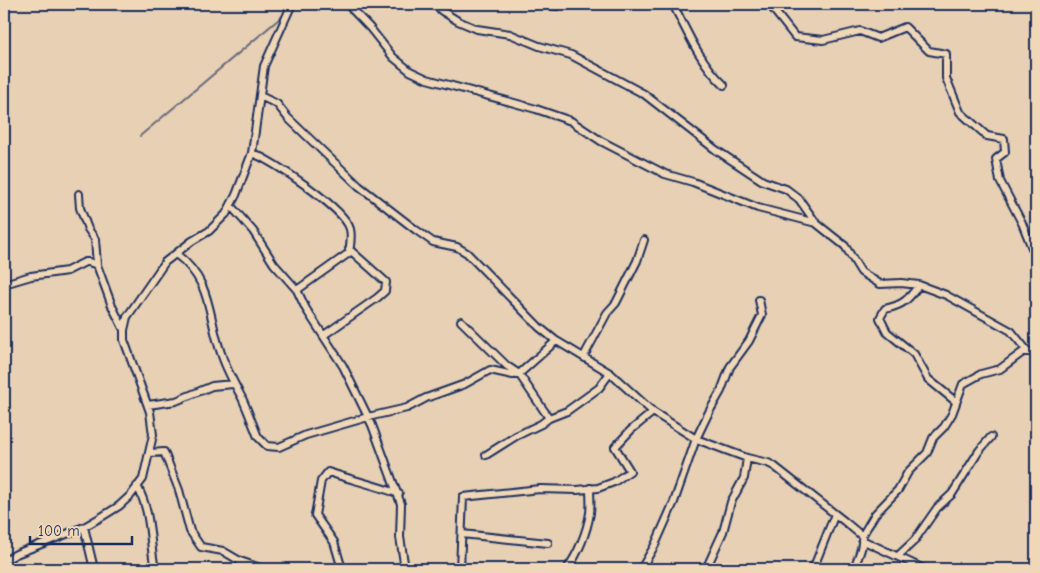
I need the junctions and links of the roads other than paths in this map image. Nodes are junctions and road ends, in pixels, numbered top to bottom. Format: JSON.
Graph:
{"nodes":[{"id":1,"x":292,"y":4,"type":"edge"},
{"id":2,"x":347,"y":4,"type":"edge"},
{"id":3,"x":434,"y":4,"type":"edge"},
{"id":4,"x":538,"y":4,"type":"edge"},
{"id":5,"x":673,"y":4,"type":"edge"},
{"id":6,"x":769,"y":4,"type":"edge"},
{"id":7,"x":558,"y":6,"type":"dead end"},
{"id":8,"x":724,"y":85,"type":"dead end"},
{"id":9,"x":260,"y":96,"type":"junction"},
{"id":10,"x":252,"y":153,"type":"junction"},
{"id":11,"x":79,"y":194,"type":"dead end"},
{"id":12,"x":231,"y":206,"type":"junction"},
{"id":13,"x":816,"y":223,"type":"junction"},
{"id":14,"x":644,"y":240,"type":"dead end"},
{"id":15,"x":350,"y":249,"type":"junction"},
{"id":16,"x":1036,"y":250,"type":"edge"},
{"id":17,"x":176,"y":254,"type":"junction"},
{"id":18,"x":97,"y":265,"type":"junction"},
{"id":19,"x":4,"y":284,"type":"edge"},
{"id":20,"x":919,"y":285,"type":"junction"},
{"id":21,"x":297,"y":290,"type":"junction"},
{"id":22,"x":759,"y":300,"type":"dead end"},
{"id":23,"x":461,"y":321,"type":"dead end"},
{"id":24,"x":124,"y":330,"type":"junction"},
{"id":25,"x":324,"y":335,"type":"junction"},
{"id":26,"x":556,"y":341,"type":"junction"},
{"id":27,"x":1028,"y":352,"type":"junction"},
{"id":28,"x":1036,"y":352,"type":"edge"},
{"id":29,"x":584,"y":356,"type":"junction"},
{"id":30,"x":610,"y":373,"type":"junction"},
{"id":31,"x":519,"y":374,"type":"junction"},
{"id":32,"x":233,"y":384,"type":"junction"},
{"id":33,"x":955,"y":401,"type":"junction"},
{"id":34,"x":148,"y":405,"type":"junction"},
{"id":35,"x":653,"y":412,"type":"junction"},
{"id":36,"x":368,"y":417,"type":"junction"},
{"id":37,"x":550,"y":418,"type":"junction"},
{"id":38,"x":991,"y":437,"type":"dead end"},
{"id":39,"x":696,"y":439,"type":"junction"},
{"id":40,"x":150,"y":453,"type":"junction"},
{"id":41,"x":486,"y":455,"type":"dead end"},
{"id":42,"x":746,"y":458,"type":"junction"},
{"id":43,"x":137,"y":486,"type":"junction"},
{"id":44,"x":590,"y":488,"type":"junction"},
{"id":45,"x":398,"y":494,"type":"junction"},
{"id":46,"x":835,"y":514,"type":"junction"},
{"id":47,"x":84,"y":527,"type":"junction"},
{"id":48,"x":462,"y":534,"type":"junction"},
{"id":49,"x":862,"y":538,"type":"junction"},
{"id":50,"x":548,"y":543,"type":"dead end"},
{"id":51,"x":898,"y":556,"type":"junction"},
{"id":52,"x":240,"y":561,"type":"junction"},
{"id":53,"x":4,"y":562,"type":"edge"},
{"id":54,"x":94,"y":569,"type":"edge"},
{"id":55,"x":156,"y":569,"type":"edge"},
{"id":56,"x":242,"y":569,"type":"edge"},
{"id":57,"x":263,"y":569,"type":"edge"},
{"id":58,"x":342,"y":569,"type":"edge"},
{"id":59,"x":405,"y":569,"type":"edge"},
{"id":60,"x":460,"y":569,"type":"edge"},
{"id":61,"x":567,"y":569,"type":"edge"},
{"id":62,"x":641,"y":569,"type":"edge"},
{"id":63,"x":706,"y":569,"type":"edge"},
{"id":64,"x":813,"y":569,"type":"edge"},
{"id":65,"x":854,"y":569,"type":"edge"},
{"id":66,"x":924,"y":569,"type":"edge"}],
"edges":[{"from":1,"to":9,"type":"street"},
{"from":2,"to":13,"type":"street"},
{"from":3,"to":13,"type":"street"},
{"from":4,"to":7,"type":"street"},
{"from":5,"to":8,"type":"street"},
{"from":6,"to":16,"type":"street"},
{"from":9,"to":10,"type":"street"},
{"from":9,"to":26,"type":"street"},
{"from":10,"to":12,"type":"street"},
{"from":10,"to":15,"type":"street"},
{"from":11,"to":18,"type":"street"},
{"from":12,"to":17,"type":"street"},
{"from":12,"to":21,"type":"street"},
{"from":13,"to":20,"type":"street"},
{"from":14,"to":29,"type":"street"},
{"from":15,"to":21,"type":"street"},
{"from":15,"to":25,"type":"street"},
{"from":17,"to":24,"type":"street"},
{"from":17,"to":32,"type":"street"},
{"from":18,"to":19,"type":"street"},
{"from":18,"to":24,"type":"street"},
{"from":20,"to":27,"type":"street"},
{"from":20,"to":33,"type":"street"},
{"from":21,"to":25,"type":"street"},
{"from":22,"to":39,"type":"street"},
{"from":23,"to":31,"type":"street"},
{"from":24,"to":34,"type":"street"},
{"from":25,"to":36,"type":"street"},
{"from":26,"to":29,"type":"street"},
{"from":26,"to":31,"type":"street"},
{"from":27,"to":28,"type":"street"},
{"from":27,"to":33,"type":"street"},
{"from":29,"to":30,"type":"street"},
{"from":30,"to":35,"type":"street"},
{"from":30,"to":37,"type":"street"},
{"from":31,"to":36,"type":"street"},
{"from":31,"to":37,"type":"street"},
{"from":32,"to":34,"type":"street"},
{"from":32,"to":36,"type":"street"},
{"from":33,"to":49,"type":"street"},
{"from":34,"to":40,"type":"street"},
{"from":35,"to":39,"type":"street"},
{"from":35,"to":44,"type":"street"},
{"from":36,"to":45,"type":"street"},
{"from":37,"to":41,"type":"street"},
{"from":38,"to":51,"type":"street"},
{"from":39,"to":42,"type":"street"},
{"from":39,"to":62,"type":"street"},
{"from":40,"to":43,"type":"street"},
{"from":40,"to":52,"type":"street"},
{"from":42,"to":46,"type":"street"},
{"from":42,"to":63,"type":"street"},
{"from":43,"to":47,"type":"street"},
{"from":43,"to":55,"type":"street"},
{"from":44,"to":48,"type":"street"},
{"from":44,"to":61,"type":"street"},
{"from":45,"to":58,"type":"street"},
{"from":45,"to":59,"type":"street"},
{"from":46,"to":49,"type":"street"},
{"from":46,"to":64,"type":"street"},
{"from":47,"to":53,"type":"street"},
{"from":47,"to":54,"type":"street"},
{"from":48,"to":50,"type":"street"},
{"from":48,"to":60,"type":"street"},
{"from":49,"to":51,"type":"street"},
{"from":49,"to":65,"type":"street"},
{"from":51,"to":66,"type":"street"},
{"from":52,"to":56,"type":"street"},
{"from":52,"to":57,"type":"street"}]}
